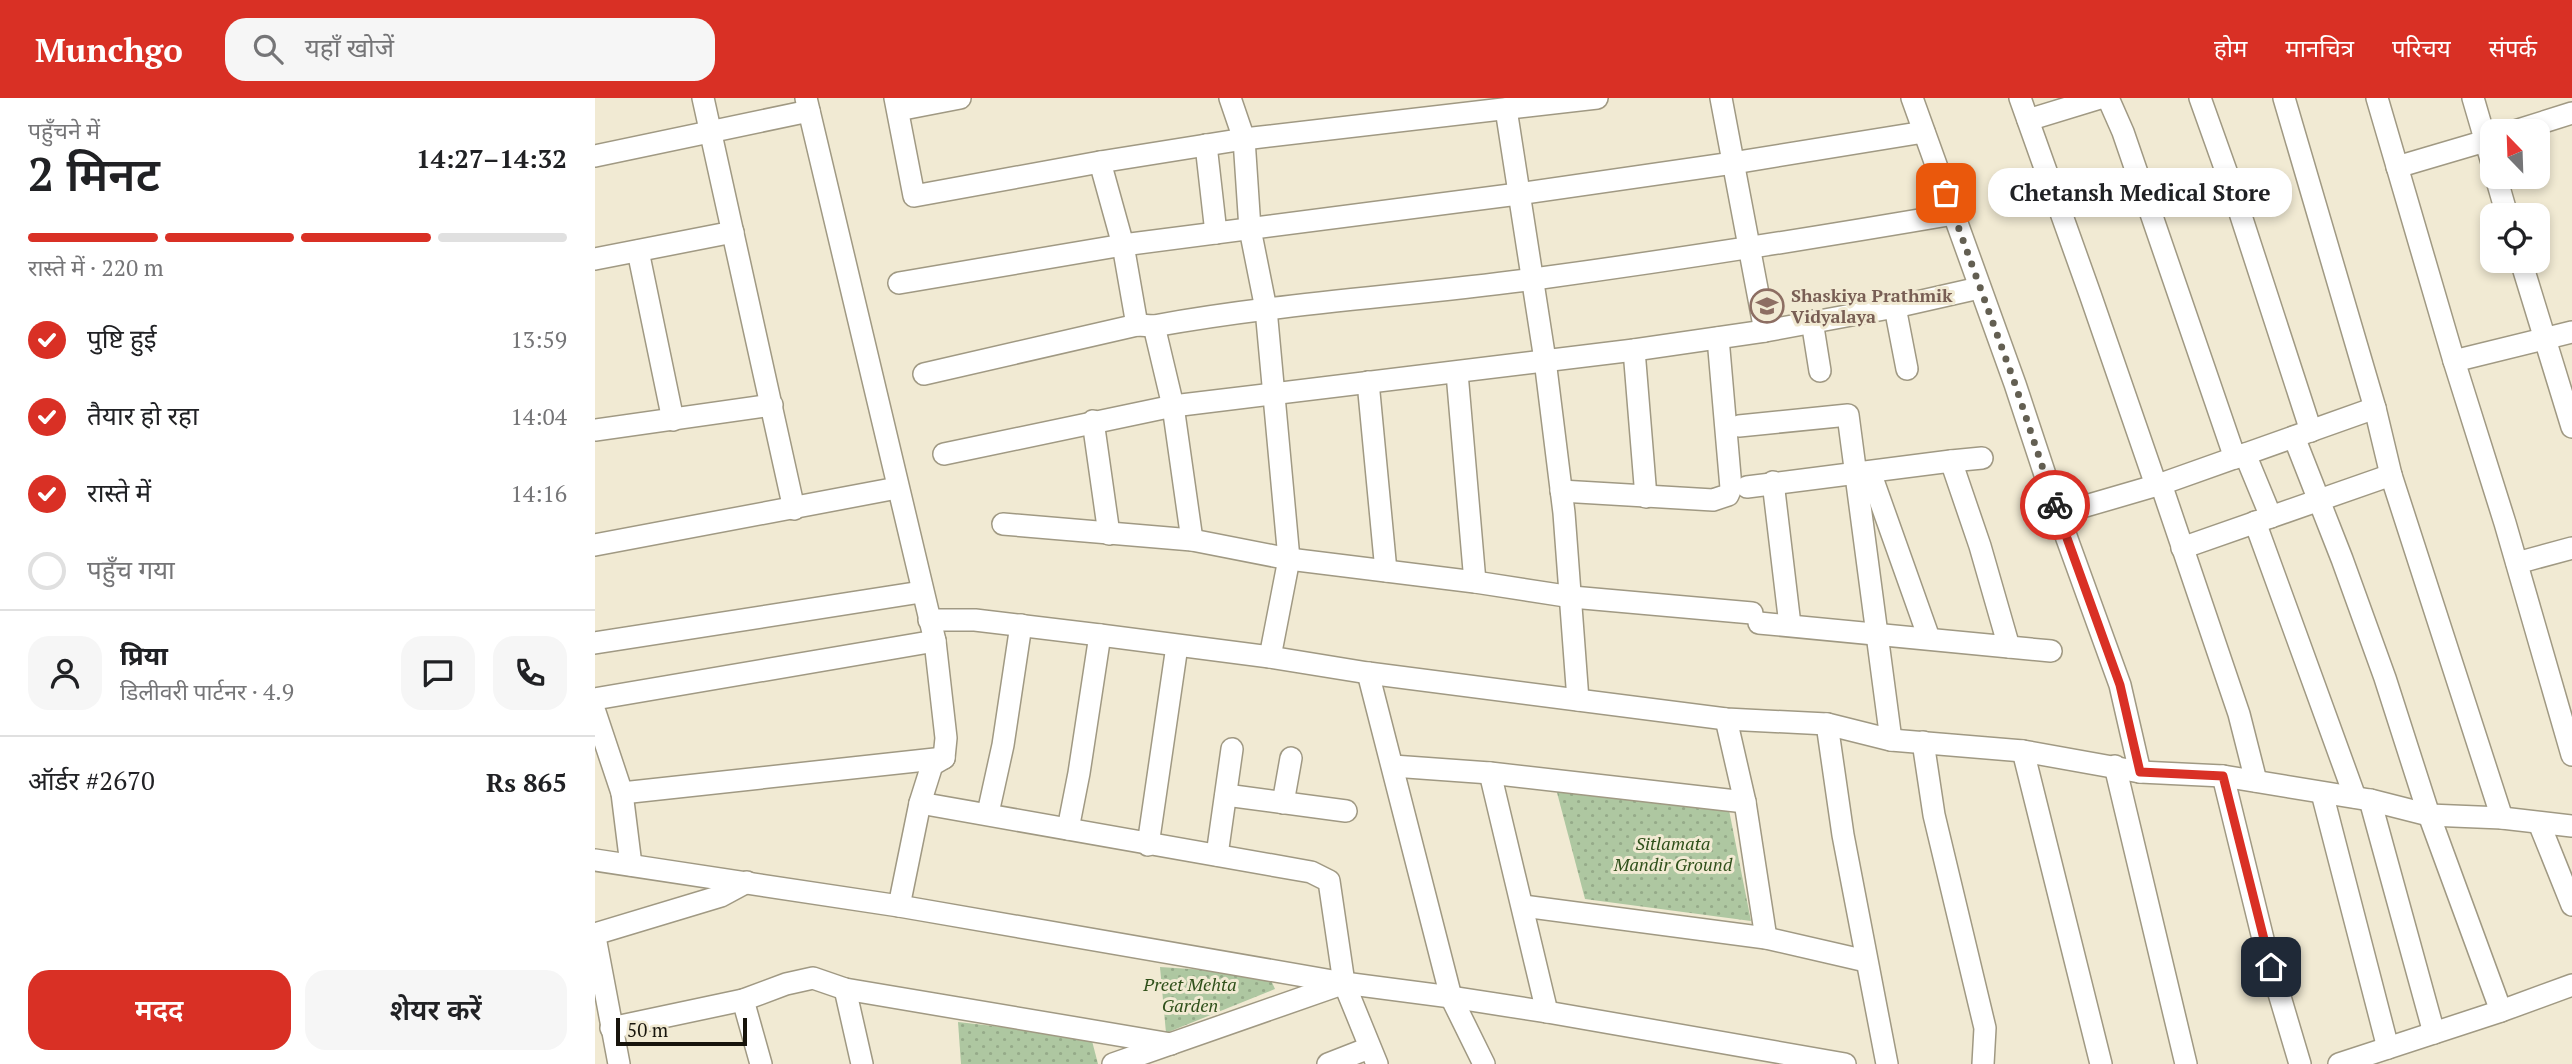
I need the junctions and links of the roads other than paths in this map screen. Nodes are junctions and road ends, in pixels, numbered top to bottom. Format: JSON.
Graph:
{"nodes":[{"id":1,"x":702,"y":98,"type":"edge"},
{"id":2,"x":960,"y":98,"type":"edge"},
{"id":3,"x":1230,"y":98,"type":"edge"},
{"id":4,"x":1597,"y":98,"type":"edge"},
{"id":5,"x":1721,"y":98,"type":"edge"},
{"id":6,"x":1912,"y":98,"type":"edge"},
{"id":7,"x":2020,"y":98,"type":"edge"},
{"id":8,"x":2100,"y":98,"type":"edge"},
{"id":9,"x":2108,"y":98,"type":"edge"},
{"id":10,"x":2200,"y":98,"type":"edge"},
{"id":11,"x":2284,"y":98,"type":"edge"},
{"id":12,"x":2377,"y":98,"type":"edge"},
{"id":13,"x":2473,"y":98,"type":"edge"},
{"id":14,"x":2567,"y":98,"type":"edge"},
{"id":15,"x":896,"y":104,"type":"edge"},
{"id":16,"x":808,"y":105,"type":"edge"},
{"id":17,"x":1506,"y":109,"type":"junction"},
{"id":18,"x":2572,"y":113,"type":"edge"},
{"id":19,"x":2481,"y":119,"type":"edge"},
{"id":20,"x":2028,"y":120,"type":"junction"},
{"id":21,"x":2550,"y":120,"type":"edge"},
{"id":22,"x":711,"y":132,"type":"junction"},
{"id":23,"x":1924,"y":132,"type":"junction"},
{"id":24,"x":1244,"y":139,"type":"junction"},
{"id":25,"x":2480,"y":143,"type":"edge"},
{"id":26,"x":1206,"y":145,"type":"junction"},
{"id":27,"x":595,"y":156,"type":"edge"},
{"id":28,"x":1100,"y":162,"type":"junction"},
{"id":29,"x":1733,"y":163,"type":"junction"},
{"id":30,"x":2397,"y":167,"type":"junction"},
{"id":31,"x":1518,"y":194,"type":"junction"},
{"id":32,"x":1954,"y":214,"type":"junction"},
{"id":33,"x":1250,"y":229,"type":"junction"},
{"id":34,"x":733,"y":232,"type":"junction"},
{"id":35,"x":1216,"y":233,"type":"junction"},
{"id":36,"x":1123,"y":245,"type":"junction"},
{"id":37,"x":1750,"y":249,"type":"junction"},
{"id":38,"x":638,"y":251,"type":"junction"},
{"id":39,"x":595,"y":259,"type":"edge"},
{"id":40,"x":2525,"y":273,"type":"edge"},
{"id":41,"x":1532,"y":279,"type":"junction"},
{"id":42,"x":899,"y":283,"type":"dead end"},
{"id":43,"x":1979,"y":288,"type":"junction"},
{"id":44,"x":1895,"y":307,"type":"junction"},
{"id":45,"x":1266,"y":309,"type":"junction"},
{"id":46,"x":1812,"y":321,"type":"junction"},
{"id":47,"x":1146,"y":325,"type":"junction"},
{"id":48,"x":1765,"y":331,"type":"junction"},
{"id":49,"x":2572,"y":332,"type":"edge"},
{"id":50,"x":1718,"y":338,"type":"junction"},
{"id":51,"x":2544,"y":339,"type":"junction"},
{"id":52,"x":1634,"y":350,"type":"junction"},
{"id":53,"x":1545,"y":360,"type":"junction"},
{"id":54,"x":2454,"y":361,"type":"junction"},
{"id":55,"x":1907,"y":369,"type":"dead end"},
{"id":56,"x":1820,"y":371,"type":"dead end"},
{"id":57,"x":1457,"y":373,"type":"junction"},
{"id":58,"x":924,"y":374,"type":"dead end"},
{"id":59,"x":1368,"y":382,"type":"junction"},
{"id":60,"x":1274,"y":393,"type":"junction"},
{"id":61,"x":772,"y":405,"type":"junction"},
{"id":62,"x":1173,"y":406,"type":"junction"},
{"id":63,"x":2375,"y":408,"type":"junction"},
{"id":64,"x":673,"y":421,"type":"junction"},
{"id":65,"x":1093,"y":421,"type":"junction"},
{"id":66,"x":1739,"y":426,"type":"dead end"},
{"id":67,"x":2572,"y":427,"type":"edge"},
{"id":68,"x":595,"y":430,"type":"edge"},
{"id":69,"x":2303,"y":434,"type":"junction"},
{"id":70,"x":944,"y":454,"type":"dead end"},
{"id":71,"x":2240,"y":456,"type":"junction"},
{"id":72,"x":1982,"y":458,"type":"dead end"},
{"id":73,"x":1951,"y":461,"type":"junction"},
{"id":74,"x":1863,"y":472,"type":"junction"},
{"id":75,"x":2391,"y":475,"type":"junction"},
{"id":76,"x":1773,"y":482,"type":"junction"},
{"id":77,"x":2158,"y":484,"type":"junction"},
{"id":78,"x":1747,"y":486,"type":"dead end"},
{"id":79,"x":897,"y":488,"type":"junction"},
{"id":80,"x":1561,"y":491,"type":"junction"},
{"id":81,"x":1646,"y":497,"type":"junction"},
{"id":82,"x":2319,"y":500,"type":"junction"},
{"id":83,"x":794,"y":509,"type":"junction"},
{"id":84,"x":2058,"y":514,"type":"junction"},
{"id":85,"x":2263,"y":519,"type":"junction"},
{"id":86,"x":1003,"y":524,"type":"dead end"},
{"id":87,"x":1109,"y":534,"type":"junction"},
{"id":88,"x":1192,"y":540,"type":"junction"},
{"id":89,"x":595,"y":545,"type":"edge"},
{"id":90,"x":2182,"y":548,"type":"junction"},
{"id":91,"x":2572,"y":548,"type":"edge"},
{"id":92,"x":1289,"y":559,"type":"junction"},
{"id":93,"x":2517,"y":563,"type":"junction"},
{"id":94,"x":1386,"y":571,"type":"junction"},
{"id":95,"x":1475,"y":582,"type":"junction"},
{"id":96,"x":921,"y":592,"type":"junction"},
{"id":97,"x":1571,"y":597,"type":"junction"},
{"id":98,"x":929,"y":620,"type":"junction"},
{"id":99,"x":1021,"y":625,"type":"junction"},
{"id":100,"x":1790,"y":625,"type":"junction"},
{"id":101,"x":1876,"y":634,"type":"junction"},
{"id":102,"x":1100,"y":635,"type":"junction"},
{"id":103,"x":1929,"y":638,"type":"junction"},
{"id":104,"x":935,"y":641,"type":"junction"},
{"id":105,"x":595,"y":643,"type":"edge"},
{"id":106,"x":1177,"y":646,"type":"junction"},
{"id":107,"x":2009,"y":647,"type":"junction"},
{"id":108,"x":2051,"y":651,"type":"dead end"},
{"id":109,"x":1270,"y":657,"type":"junction"},
{"id":110,"x":1368,"y":673,"type":"junction"},
{"id":111,"x":595,"y":699,"type":"edge"},
{"id":112,"x":1578,"y":700,"type":"junction"},
{"id":113,"x":595,"y":712,"type":"edge"},
{"id":114,"x":1726,"y":719,"type":"junction"},
{"id":115,"x":1827,"y":724,"type":"junction"},
{"id":116,"x":1891,"y":740,"type":"junction"},
{"id":117,"x":1923,"y":742,"type":"junction"},
{"id":118,"x":1232,"y":749,"type":"dead end"},
{"id":119,"x":2022,"y":751,"type":"junction"},
{"id":120,"x":2572,"y":755,"type":"edge"},
{"id":121,"x":944,"y":758,"type":"junction"},
{"id":122,"x":1291,"y":758,"type":"dead end"},
{"id":123,"x":1393,"y":765,"type":"junction"},
{"id":124,"x":2115,"y":766,"type":"junction"},
{"id":125,"x":2140,"y":772,"type":"junction"},
{"id":126,"x":1490,"y":773,"type":"junction"},
{"id":127,"x":2223,"y":776,"type":"junction"},
{"id":128,"x":2256,"y":781,"type":"junction"},
{"id":129,"x":622,"y":793,"type":"junction"},
{"id":130,"x":2322,"y":793,"type":"junction"},
{"id":131,"x":1226,"y":795,"type":"junction"},
{"id":132,"x":2363,"y":798,"type":"junction"},
{"id":133,"x":1745,"y":802,"type":"junction"},
{"id":134,"x":920,"y":803,"type":"junction"},
{"id":135,"x":1283,"y":803,"type":"junction"},
{"id":136,"x":1346,"y":811,"type":"dead end"},
{"id":137,"x":988,"y":813,"type":"junction"},
{"id":138,"x":2429,"y":815,"type":"junction"},
{"id":139,"x":2503,"y":818,"type":"junction"},
{"id":140,"x":2539,"y":822,"type":"junction"},
{"id":141,"x":2572,"y":826,"type":"edge"},
{"id":142,"x":1068,"y":829,"type":"junction"},
{"id":143,"x":1148,"y":845,"type":"junction"},
{"id":144,"x":1217,"y":855,"type":"junction"},
{"id":145,"x":595,"y":860,"type":"edge"},
{"id":146,"x":631,"y":865,"type":"junction"},
{"id":147,"x":721,"y":887,"type":"junction"},
{"id":148,"x":2572,"y":905,"type":"edge"},
{"id":149,"x":899,"y":906,"type":"junction"},
{"id":150,"x":1523,"y":906,"type":"junction"},
{"id":151,"x":595,"y":936,"type":"edge"},
{"id":152,"x":1766,"y":939,"type":"junction"},
{"id":153,"x":1866,"y":961,"type":"junction"},
{"id":154,"x":1344,"y":984,"type":"junction"},
{"id":155,"x":2572,"y":985,"type":"edge"},
{"id":156,"x":845,"y":989,"type":"junction"},
{"id":157,"x":1451,"y":997,"type":"junction"},
{"id":158,"x":743,"y":1000,"type":"junction"},
{"id":159,"x":2501,"y":1011,"type":"junction"},
{"id":160,"x":1547,"y":1012,"type":"junction"},
{"id":161,"x":611,"y":1028,"type":"junction"},
{"id":162,"x":2434,"y":1033,"type":"junction"},
{"id":163,"x":1171,"y":1044,"type":"junction"},
{"id":164,"x":2388,"y":1048,"type":"junction"},
{"id":165,"x":1373,"y":1056,"type":"edge"},
{"id":166,"x":619,"y":1064,"type":"edge"},
{"id":167,"x":761,"y":1064,"type":"edge"},
{"id":168,"x":862,"y":1064,"type":"edge"},
{"id":169,"x":1113,"y":1064,"type":"edge"},
{"id":170,"x":1328,"y":1064,"type":"edge"},
{"id":171,"x":1483,"y":1064,"type":"edge"},
{"id":172,"x":1845,"y":1064,"type":"edge"},
{"id":173,"x":1887,"y":1064,"type":"edge"},
{"id":174,"x":1983,"y":1064,"type":"edge"},
{"id":175,"x":2101,"y":1064,"type":"edge"},
{"id":176,"x":2186,"y":1064,"type":"edge"},
{"id":177,"x":2300,"y":1064,"type":"edge"},
{"id":178,"x":2339,"y":1064,"type":"edge"}],
"edges":[{"from":1,"to":22,"type":"street"},
{"from":2,"to":15,"type":"street"},
{"from":3,"to":24,"type":"street"},
{"from":4,"to":17,"type":"street"},
{"from":5,"to":29,"type":"street"},
{"from":6,"to":23,"type":"street"},
{"from":7,"to":20,"type":"street"},
{"from":8,"to":20,"type":"street"},
{"from":9,"to":71,"type":"street"},
{"from":10,"to":69,"type":"street"},
{"from":11,"to":63,"type":"street"},
{"from":12,"to":30,"type":"street"},
{"from":13,"to":19,"type":"street"},
{"from":14,"to":18,"type":"street"},
{"from":15,"to":28,"type":"street"},
{"from":16,"to":22,"type":"street"},
{"from":16,"to":79,"type":"street"},
{"from":17,"to":24,"type":"street"},
{"from":17,"to":31,"type":"street"},
{"from":18,"to":21,"type":"street"},
{"from":20,"to":77,"type":"street"},
{"from":22,"to":27,"type":"street"},
{"from":22,"to":34,"type":"street"},
{"from":23,"to":29,"type":"street"},
{"from":23,"to":32,"type":"street"},
{"from":24,"to":26,"type":"street"},
{"from":24,"to":33,"type":"street"},
{"from":25,"to":30,"type":"street"},
{"from":26,"to":28,"type":"street"},
{"from":26,"to":35,"type":"street"},
{"from":28,"to":36,"type":"street"},
{"from":29,"to":31,"type":"street"},
{"from":29,"to":37,"type":"street"},
{"from":30,"to":54,"type":"street"},
{"from":31,"to":33,"type":"street"},
{"from":31,"to":41,"type":"street"},
{"from":32,"to":37,"type":"street"},
{"from":32,"to":43,"type":"street"},
{"from":33,"to":35,"type":"street"},
{"from":33,"to":45,"type":"street"},
{"from":34,"to":38,"type":"street"},
{"from":34,"to":61,"type":"street"},
{"from":35,"to":36,"type":"street"},
{"from":36,"to":42,"type":"street"},
{"from":36,"to":47,"type":"street"},
{"from":37,"to":41,"type":"street"},
{"from":37,"to":48,"type":"street"},
{"from":38,"to":39,"type":"street"},
{"from":38,"to":64,"type":"street"},
{"from":40,"to":51,"type":"street"},
{"from":41,"to":45,"type":"street"},
{"from":41,"to":53,"type":"street"},
{"from":43,"to":44,"type":"street"},
{"from":43,"to":84,"type":"street"},
{"from":44,"to":46,"type":"street"},
{"from":44,"to":55,"type":"street"},
{"from":45,"to":47,"type":"street"},
{"from":45,"to":60,"type":"street"},
{"from":46,"to":48,"type":"street"},
{"from":46,"to":56,"type":"street"},
{"from":47,"to":58,"type":"street"},
{"from":47,"to":62,"type":"street"},
{"from":48,"to":50,"type":"street"},
{"from":49,"to":51,"type":"street"},
{"from":50,"to":52,"type":"street"},
{"from":50,"to":81,"type":"street"},
{"from":51,"to":54,"type":"street"},
{"from":51,"to":67,"type":"street"},
{"from":52,"to":53,"type":"street"},
{"from":52,"to":81,"type":"street"},
{"from":53,"to":57,"type":"street"},
{"from":53,"to":80,"type":"street"},
{"from":54,"to":93,"type":"street"},
{"from":57,"to":59,"type":"street"},
{"from":57,"to":95,"type":"street"},
{"from":59,"to":60,"type":"street"},
{"from":59,"to":94,"type":"street"},
{"from":60,"to":62,"type":"street"},
{"from":60,"to":92,"type":"street"},
{"from":61,"to":64,"type":"street"},
{"from":61,"to":83,"type":"street"},
{"from":62,"to":65,"type":"street"},
{"from":62,"to":88,"type":"street"},
{"from":63,"to":69,"type":"street"},
{"from":63,"to":75,"type":"street"},
{"from":64,"to":68,"type":"street"},
{"from":65,"to":70,"type":"street"},
{"from":65,"to":87,"type":"street"},
{"from":66,"to":74,"type":"street"},
{"from":69,"to":71,"type":"street"},
{"from":69,"to":82,"type":"street"},
{"from":71,"to":77,"type":"street"},
{"from":71,"to":85,"type":"street"},
{"from":72,"to":73,"type":"street"},
{"from":73,"to":74,"type":"street"},
{"from":73,"to":107,"type":"street"},
{"from":74,"to":76,"type":"street"},
{"from":74,"to":101,"type":"street"},
{"from":74,"to":103,"type":"street"},
{"from":75,"to":82,"type":"street"},
{"from":75,"to":139,"type":"street"},
{"from":76,"to":78,"type":"street"},
{"from":76,"to":100,"type":"street"},
{"from":77,"to":84,"type":"street"},
{"from":77,"to":90,"type":"street"},
{"from":79,"to":83,"type":"street"},
{"from":79,"to":96,"type":"street"},
{"from":80,"to":81,"type":"street"},
{"from":80,"to":97,"type":"street"},
{"from":82,"to":85,"type":"street"},
{"from":82,"to":138,"type":"street"},
{"from":83,"to":89,"type":"street"},
{"from":84,"to":125,"type":"street"},
{"from":85,"to":90,"type":"street"},
{"from":85,"to":132,"type":"street"},
{"from":86,"to":87,"type":"street"},
{"from":87,"to":88,"type":"street"},
{"from":88,"to":92,"type":"street"},
{"from":90,"to":128,"type":"street"},
{"from":91,"to":93,"type":"street"},
{"from":92,"to":94,"type":"street"},
{"from":92,"to":109,"type":"street"},
{"from":93,"to":120,"type":"street"},
{"from":94,"to":95,"type":"street"},
{"from":95,"to":97,"type":"street"},
{"from":96,"to":98,"type":"street"},
{"from":96,"to":105,"type":"street"},
{"from":97,"to":100,"type":"street"},
{"from":97,"to":112,"type":"street"},
{"from":98,"to":99,"type":"street"},
{"from":98,"to":104,"type":"street"},
{"from":99,"to":102,"type":"street"},
{"from":99,"to":137,"type":"street"},
{"from":100,"to":101,"type":"street"},
{"from":101,"to":103,"type":"street"},
{"from":101,"to":116,"type":"street"},
{"from":102,"to":106,"type":"street"},
{"from":102,"to":142,"type":"street"},
{"from":103,"to":107,"type":"street"},
{"from":104,"to":111,"type":"street"},
{"from":104,"to":121,"type":"street"},
{"from":106,"to":109,"type":"street"},
{"from":106,"to":143,"type":"street"},
{"from":107,"to":108,"type":"street"},
{"from":109,"to":110,"type":"street"},
{"from":110,"to":112,"type":"street"},
{"from":110,"to":123,"type":"street"},
{"from":112,"to":114,"type":"street"},
{"from":113,"to":129,"type":"street"},
{"from":114,"to":115,"type":"street"},
{"from":114,"to":133,"type":"street"},
{"from":115,"to":116,"type":"street"},
{"from":115,"to":153,"type":"street"},
{"from":116,"to":117,"type":"street"},
{"from":117,"to":119,"type":"street"},
{"from":117,"to":174,"type":"street"},
{"from":118,"to":131,"type":"street"},
{"from":119,"to":124,"type":"street"},
{"from":119,"to":175,"type":"street"},
{"from":121,"to":129,"type":"street"},
{"from":121,"to":134,"type":"street"},
{"from":122,"to":135,"type":"street"},
{"from":123,"to":126,"type":"street"},
{"from":123,"to":157,"type":"street"},
{"from":124,"to":125,"type":"street"},
{"from":124,"to":176,"type":"street"},
{"from":125,"to":127,"type":"street"},
{"from":126,"to":133,"type":"street"},
{"from":126,"to":150,"type":"street"},
{"from":127,"to":128,"type":"street"},
{"from":127,"to":177,"type":"street"},
{"from":128,"to":130,"type":"street"},
{"from":129,"to":146,"type":"street"},
{"from":130,"to":132,"type":"street"},
{"from":130,"to":164,"type":"street"},
{"from":131,"to":135,"type":"street"},
{"from":131,"to":144,"type":"street"},
{"from":132,"to":138,"type":"street"},
{"from":132,"to":162,"type":"street"},
{"from":133,"to":152,"type":"street"},
{"from":134,"to":137,"type":"street"},
{"from":134,"to":149,"type":"street"},
{"from":135,"to":136,"type":"street"},
{"from":137,"to":142,"type":"street"},
{"from":138,"to":139,"type":"street"},
{"from":138,"to":159,"type":"street"},
{"from":139,"to":140,"type":"street"},
{"from":140,"to":141,"type":"street"},
{"from":140,"to":148,"type":"street"},
{"from":142,"to":143,"type":"street"},
{"from":143,"to":144,"type":"street"},
{"from":144,"to":154,"type":"street"},
{"from":145,"to":146,"type":"street"},
{"from":146,"to":147,"type":"street"},
{"from":147,"to":149,"type":"street"},
{"from":147,"to":151,"type":"street"},
{"from":149,"to":154,"type":"street"},
{"from":150,"to":152,"type":"street"},
{"from":150,"to":160,"type":"street"},
{"from":151,"to":161,"type":"street"},
{"from":152,"to":153,"type":"street"},
{"from":153,"to":173,"type":"street"},
{"from":154,"to":157,"type":"street"},
{"from":154,"to":163,"type":"street"},
{"from":154,"to":165,"type":"street"},
{"from":155,"to":159,"type":"street"},
{"from":156,"to":158,"type":"street"},
{"from":156,"to":163,"type":"street"},
{"from":156,"to":168,"type":"street"},
{"from":157,"to":160,"type":"street"},
{"from":157,"to":171,"type":"street"},
{"from":158,"to":161,"type":"street"},
{"from":158,"to":167,"type":"street"},
{"from":159,"to":162,"type":"street"},
{"from":160,"to":172,"type":"street"},
{"from":161,"to":166,"type":"street"},
{"from":162,"to":164,"type":"street"},
{"from":163,"to":169,"type":"street"},
{"from":164,"to":178,"type":"street"},
{"from":165,"to":170,"type":"street"}]}
